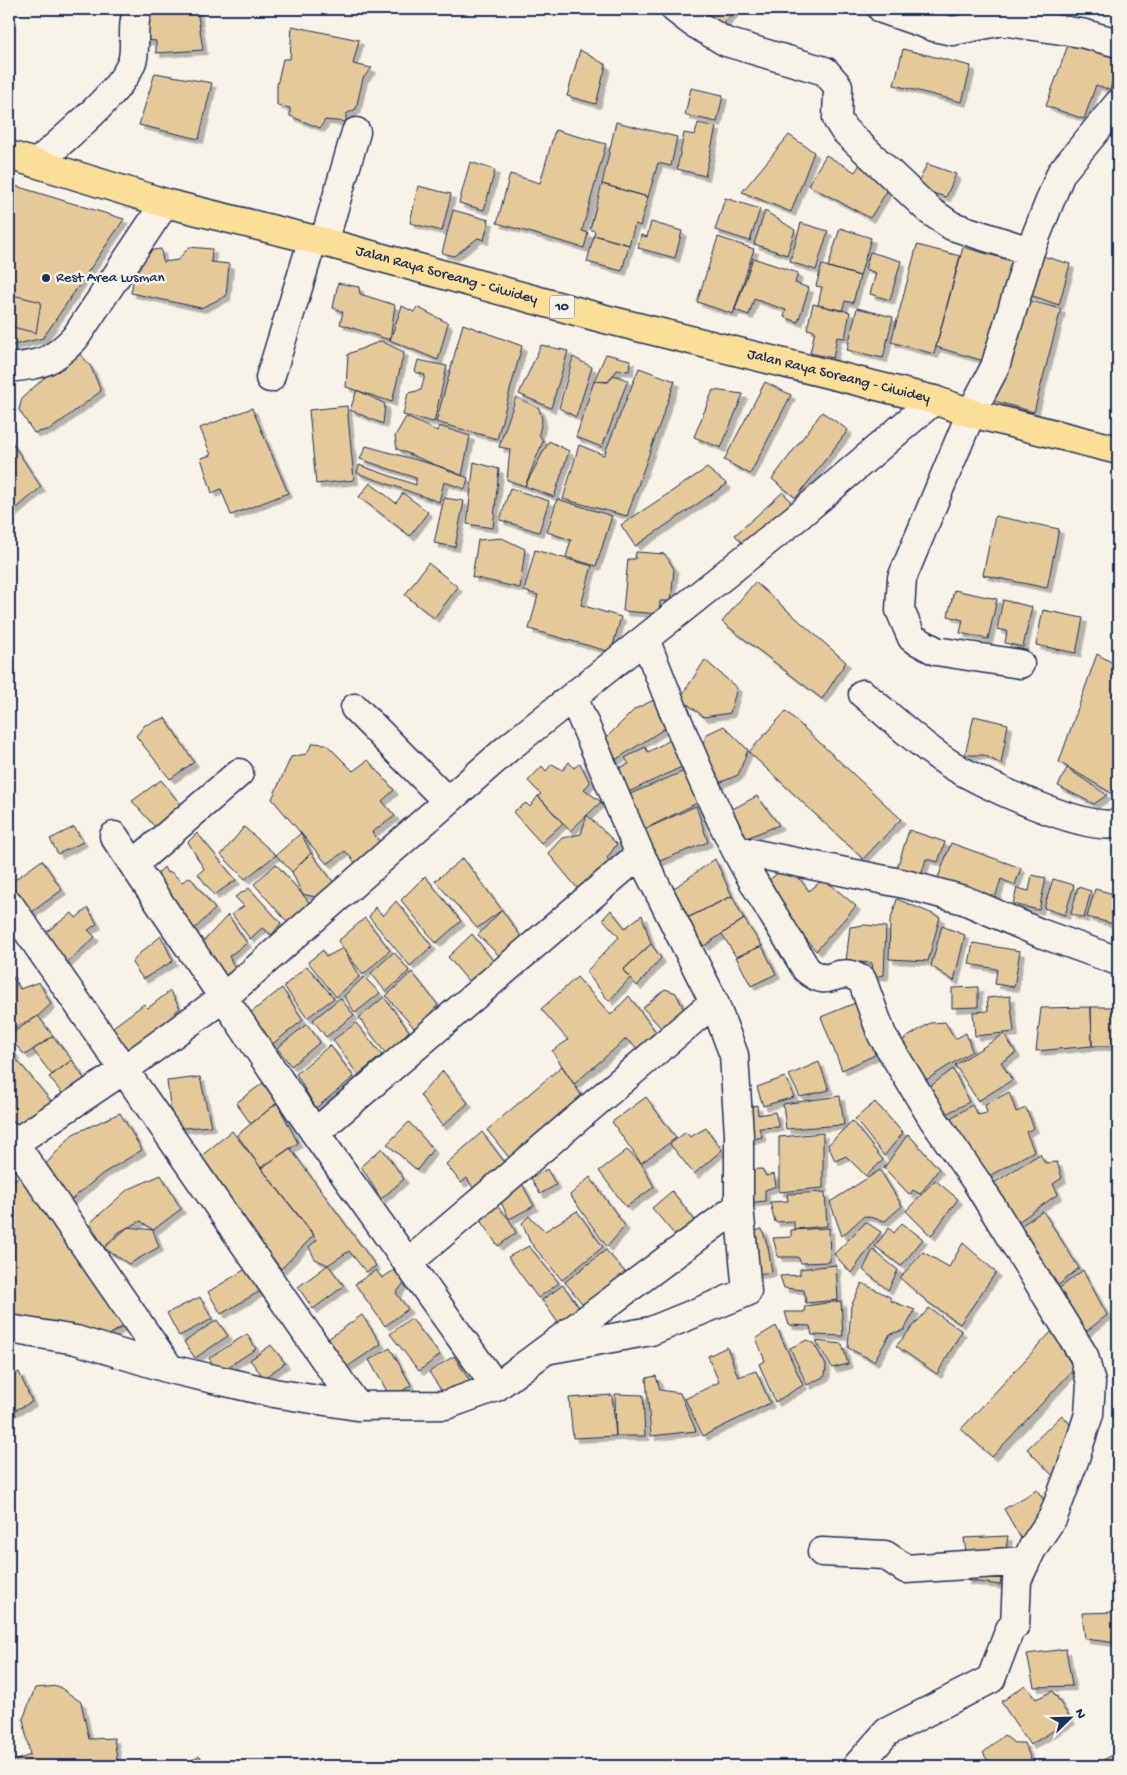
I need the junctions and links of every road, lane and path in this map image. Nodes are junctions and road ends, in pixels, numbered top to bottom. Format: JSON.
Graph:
{"nodes":[{"id":1,"x":138,"y":9,"type":"edge"},
{"id":2,"x":676,"y":9,"type":"edge"},
{"id":3,"x":882,"y":9,"type":"edge"},
{"id":4,"x":1118,"y":42,"type":"edge"},
{"id":5,"x":1118,"y":104,"type":"edge"},
{"id":6,"x":356,"y":132,"type":"dead end"},
{"id":7,"x":9,"y":155,"type":"edge"},
{"id":8,"x":37,"y":163,"type":"junction"},
{"id":9,"x":164,"y":203,"type":"junction"},
{"id":10,"x":319,"y":240,"type":"junction"},
{"id":11,"x":1030,"y":251,"type":"junction"},
{"id":12,"x":9,"y":368,"type":"edge"},
{"id":13,"x":270,"y":378,"type":"dead end"},
{"id":14,"x":934,"y":400,"type":"junction"},
{"id":15,"x":971,"y":413,"type":"junction"},
{"id":16,"x":1118,"y":450,"type":"edge"},
{"id":17,"x":645,"y":639,"type":"junction"},
{"id":18,"x":1020,"y":664,"type":"dead end"},
{"id":19,"x":863,"y":694,"type":"dead end"},
{"id":20,"x":573,"y":697,"type":"junction"},
{"id":21,"x":355,"y":708,"type":"dead end"},
{"id":22,"x":239,"y":774,"type":"dead end"},
{"id":23,"x":447,"y":801,"type":"junction"},
{"id":24,"x":1118,"y":823,"type":"edge"},
{"id":25,"x":114,"y":836,"type":"dead end"},
{"id":26,"x":736,"y":850,"type":"junction"},
{"id":27,"x":640,"y":854,"type":"junction"},
{"id":28,"x":134,"y":864,"type":"junction"},
{"id":29,"x":9,"y":904,"type":"edge"},
{"id":30,"x":1118,"y":961,"type":"edge"},
{"id":31,"x":223,"y":998,"type":"junction"},
{"id":32,"x":714,"y":1002,"type":"junction"},
{"id":33,"x":125,"y":1069,"type":"junction"},
{"id":34,"x":315,"y":1133,"type":"junction"},
{"id":35,"x":10,"y":1142,"type":"edge"},
{"id":36,"x":739,"y":1206,"type":"junction"},
{"id":37,"x":409,"y":1262,"type":"junction"},
{"id":38,"x":9,"y":1329,"type":"edge"},
{"id":39,"x":546,"y":1350,"type":"junction"},
{"id":40,"x":170,"y":1369,"type":"junction"},
{"id":41,"x":496,"y":1387,"type":"junction"},
{"id":42,"x":357,"y":1406,"type":"junction"},
{"id":43,"x":822,"y":1552,"type":"dead end"},
{"id":44,"x":1026,"y":1561,"type":"junction"},
{"id":45,"x":857,"y":1766,"type":"edge"}],
"edges":[{"from":1,"to":8,"type":"street"},
{"from":2,"to":11,"type":"street"},
{"from":3,"to":4,"type":"street"},
{"from":5,"to":11,"type":"street"},
{"from":6,"to":10,"type":"street"},
{"from":7,"to":8,"type":"highway","name":"Jalan Raya Soreang - Ciwidey","number":"10"},
{"from":8,"to":9,"type":"highway","name":"Jalan Raya Soreang - Ciwidey","number":"10"},
{"from":9,"to":10,"type":"highway","name":"Jalan Raya Soreang - Ciwidey","number":"10"},
{"from":9,"to":12,"type":"street"},
{"from":10,"to":13,"type":"street"},
{"from":10,"to":14,"type":"highway","name":"Jalan Raya Soreang - Ciwidey","number":"10"},
{"from":11,"to":15,"type":"street"},
{"from":14,"to":15,"type":"highway","name":"Jalan Raya Soreang - Ciwidey","number":"10"},
{"from":14,"to":17,"type":"street"},
{"from":15,"to":16,"type":"highway","name":"Jalan Raya Soreang - Ciwidey","number":"10"},
{"from":15,"to":18,"type":"street"},
{"from":17,"to":20,"type":"street"},
{"from":17,"to":26,"type":"street"},
{"from":19,"to":24,"type":"street"},
{"from":20,"to":23,"type":"street"},
{"from":20,"to":27,"type":"street"},
{"from":21,"to":23,"type":"street"},
{"from":22,"to":28,"type":"street"},
{"from":23,"to":31,"type":"street"},
{"from":25,"to":28,"type":"street"},
{"from":26,"to":30,"type":"street"},
{"from":26,"to":44,"type":"street"},
{"from":27,"to":32,"type":"street"},
{"from":27,"to":34,"type":"street"},
{"from":28,"to":31,"type":"street"},
{"from":29,"to":33,"type":"street"},
{"from":31,"to":33,"type":"street"},
{"from":31,"to":34,"type":"street"},
{"from":32,"to":36,"type":"street"},
{"from":32,"to":37,"type":"street"},
{"from":33,"to":35,"type":"street"},
{"from":33,"to":42,"type":"street"},
{"from":34,"to":37,"type":"street"},
{"from":35,"to":40,"type":"street"},
{"from":36,"to":39,"type":"street"},
{"from":36,"to":39,"type":"street"},
{"from":37,"to":41,"type":"street"},
{"from":38,"to":40,"type":"street"},
{"from":39,"to":41,"type":"street"},
{"from":40,"to":42,"type":"street"},
{"from":41,"to":42,"type":"street"},
{"from":43,"to":44,"type":"street"},
{"from":44,"to":45,"type":"street"}]}
